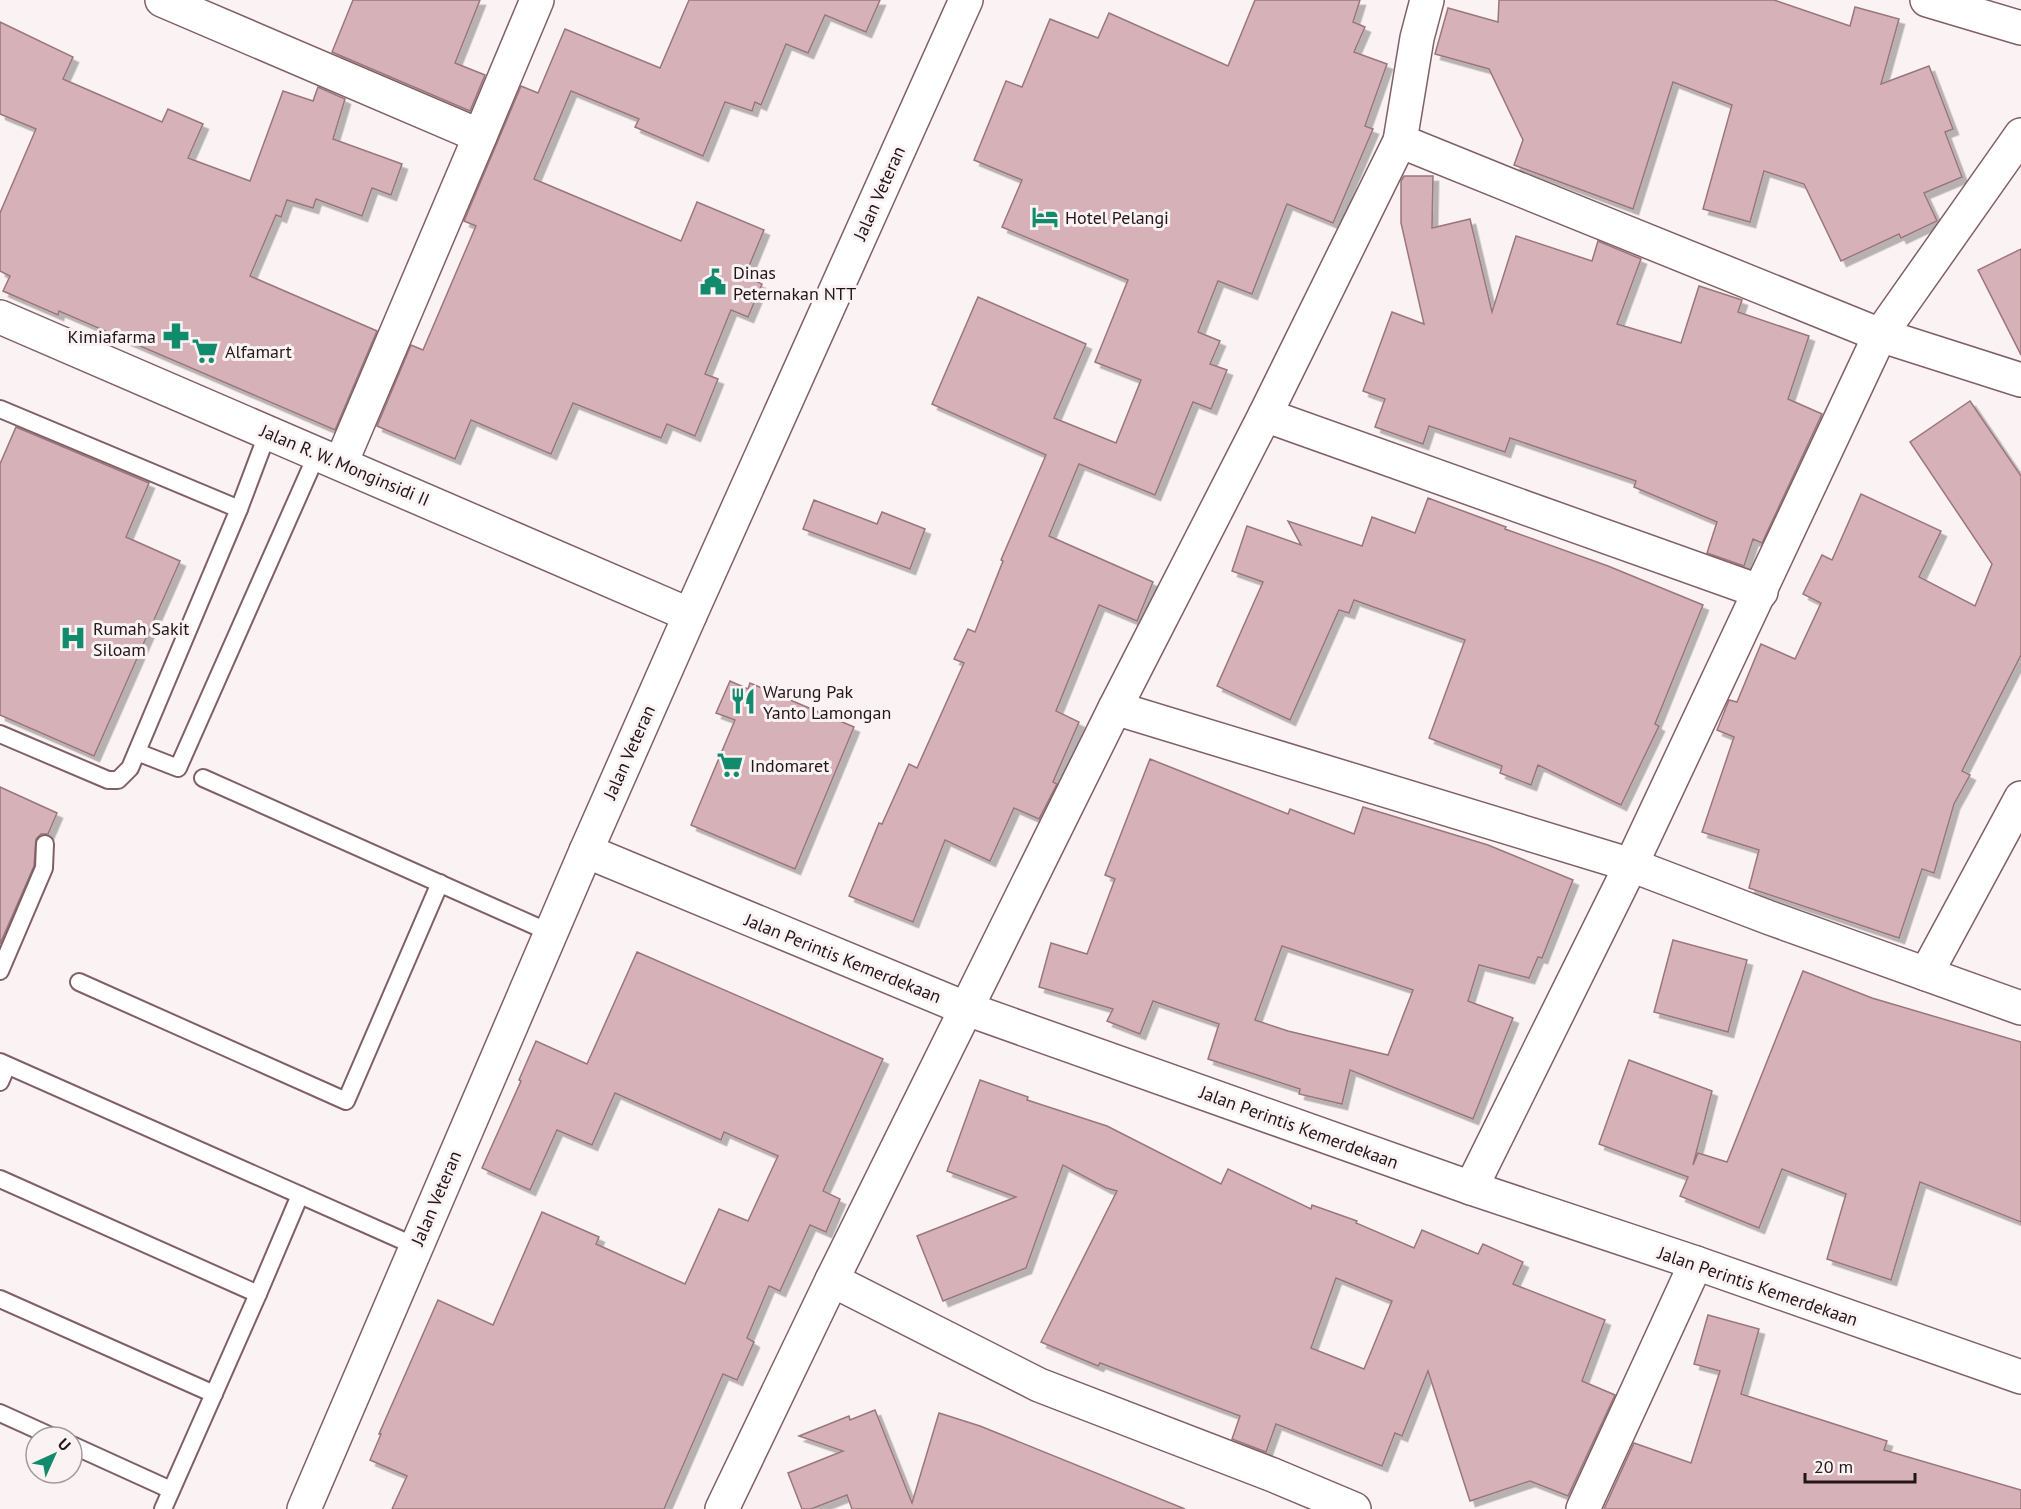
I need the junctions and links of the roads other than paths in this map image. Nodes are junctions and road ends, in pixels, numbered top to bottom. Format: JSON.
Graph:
{"nodes":[{"id":1,"x":162,"y":0,"type":"edge"},
{"id":2,"x":537,"y":0,"type":"edge"},
{"id":3,"x":966,"y":0,"type":"edge"},
{"id":4,"x":1427,"y":0,"type":"edge"},
{"id":5,"x":1927,"y":0,"type":"edge"},
{"id":6,"x":2021,"y":28,"type":"edge"},
{"id":7,"x":2021,"y":135,"type":"edge"},
{"id":8,"x":480,"y":136,"type":"junction"},
{"id":9,"x":1400,"y":141,"type":"junction"},
{"id":10,"x":0,"y":317,"type":"edge"},
{"id":11,"x":1880,"y":335,"type":"junction"},
{"id":12,"x":2021,"y":380,"type":"edge"},
{"id":13,"x":0,"y":409,"type":"edge"},
{"id":14,"x":1265,"y":415,"type":"junction"},
{"id":15,"x":268,"y":432,"type":"junction"},
{"id":16,"x":329,"y":459,"type":"junction"},
{"id":17,"x":239,"y":509,"type":"junction"},
{"id":18,"x":1761,"y":592,"type":"junction"},
{"id":19,"x":690,"y":615,"type":"junction"},
{"id":20,"x":1115,"y":708,"type":"junction"},
{"id":21,"x":0,"y":734,"type":"edge"},
{"id":22,"x":137,"y":752,"type":"junction"},
{"id":23,"x":202,"y":778,"type":"dead end"},
{"id":24,"x":2021,"y":798,"type":"edge"},
{"id":25,"x":45,"y":844,"type":"dead end"},
{"id":26,"x":586,"y":851,"type":"junction"},
{"id":27,"x":1631,"y":865,"type":"junction"},
{"id":28,"x":440,"y":883,"type":"junction"},
{"id":29,"x":551,"y":933,"type":"junction"},
{"id":30,"x":5,"y":946,"type":"edge"},
{"id":31,"x":0,"y":971,"type":"edge"},
{"id":32,"x":1926,"y":975,"type":"junction"},
{"id":33,"x":79,"y":982,"type":"dead end"},
{"id":34,"x":2021,"y":1008,"type":"edge"},
{"id":35,"x":967,"y":1009,"type":"junction"},
{"id":36,"x":3,"y":1064,"type":"edge"},
{"id":37,"x":0,"y":1083,"type":"edge"},
{"id":38,"x":0,"y":1179,"type":"edge"},
{"id":39,"x":1472,"y":1188,"type":"junction"},
{"id":40,"x":300,"y":1195,"type":"junction"},
{"id":41,"x":415,"y":1246,"type":"junction"},
{"id":42,"x":1696,"y":1263,"type":"junction"},
{"id":43,"x":832,"y":1280,"type":"junction"},
{"id":44,"x":258,"y":1294,"type":"junction"},
{"id":45,"x":0,"y":1299,"type":"edge"},
{"id":46,"x":2021,"y":1377,"type":"edge"},
{"id":47,"x":214,"y":1394,"type":"junction"},
{"id":48,"x":0,"y":1413,"type":"edge"},
{"id":49,"x":26,"y":1425,"type":"edge"},
{"id":50,"x":84,"y":1450,"type":"edge"},
{"id":51,"x":171,"y":1490,"type":"junction"},
{"id":52,"x":163,"y":1509,"type":"edge"},
{"id":53,"x":304,"y":1509,"type":"edge"},
{"id":54,"x":722,"y":1509,"type":"edge"},
{"id":55,"x":1354,"y":1509,"type":"edge"},
{"id":56,"x":1583,"y":1509,"type":"edge"}],
"edges":[{"from":1,"to":8,"type":"street"},
{"from":2,"to":8,"type":"street"},
{"from":3,"to":19,"type":"street","name":"Jalan Veteran"},
{"from":4,"to":9,"type":"street"},
{"from":5,"to":6,"type":"street"},
{"from":7,"to":11,"type":"street"},
{"from":8,"to":16,"type":"street"},
{"from":9,"to":11,"type":"street"},
{"from":9,"to":14,"type":"street"},
{"from":10,"to":15,"type":"street","name":"Jalan R. W. Monginsidi II"},
{"from":11,"to":12,"type":"street"},
{"from":11,"to":18,"type":"street"},
{"from":13,"to":17,"type":"lane"},
{"from":14,"to":18,"type":"street"},
{"from":14,"to":20,"type":"street"},
{"from":15,"to":16,"type":"street","name":"Jalan R. W. Monginsidi II"},
{"from":15,"to":17,"type":"lane"},
{"from":16,"to":19,"type":"street","name":"Jalan R. W. Monginsidi II"},
{"from":16,"to":22,"type":"lane"},
{"from":17,"to":22,"type":"lane"},
{"from":18,"to":27,"type":"street"},
{"from":19,"to":26,"type":"street","name":"Jalan Veteran"},
{"from":20,"to":27,"type":"street"},
{"from":20,"to":35,"type":"street"},
{"from":21,"to":22,"type":"lane"},
{"from":23,"to":28,"type":"lane"},
{"from":24,"to":32,"type":"street"},
{"from":25,"to":30,"type":"lane"},
{"from":26,"to":29,"type":"street","name":"Jalan Veteran"},
{"from":26,"to":35,"type":"street","name":"Jalan Perintis Kemerdekaan"},
{"from":27,"to":32,"type":"street"},
{"from":27,"to":39,"type":"street"},
{"from":28,"to":29,"type":"lane"},
{"from":28,"to":33,"type":"lane"},
{"from":29,"to":41,"type":"street","name":"Jalan Veteran"},
{"from":30,"to":31,"type":"lane"},
{"from":32,"to":34,"type":"street"},
{"from":35,"to":39,"type":"street","name":"Jalan Perintis Kemerdekaan"},
{"from":35,"to":43,"type":"street"},
{"from":36,"to":37,"type":"lane"},
{"from":36,"to":40,"type":"lane"},
{"from":38,"to":44,"type":"lane"},
{"from":39,"to":42,"type":"street","name":"Jalan Perintis Kemerdekaan"},
{"from":40,"to":41,"type":"lane"},
{"from":40,"to":44,"type":"lane"},
{"from":41,"to":53,"type":"street","name":"Jalan Veteran"},
{"from":42,"to":46,"type":"street","name":"Jalan Perintis Kemerdekaan"},
{"from":42,"to":56,"type":"street"},
{"from":43,"to":54,"type":"street"},
{"from":43,"to":55,"type":"street"},
{"from":44,"to":47,"type":"lane"},
{"from":45,"to":47,"type":"lane"},
{"from":47,"to":51,"type":"lane"},
{"from":48,"to":49,"type":"lane"},
{"from":50,"to":51,"type":"lane"},
{"from":51,"to":52,"type":"lane"}]}
